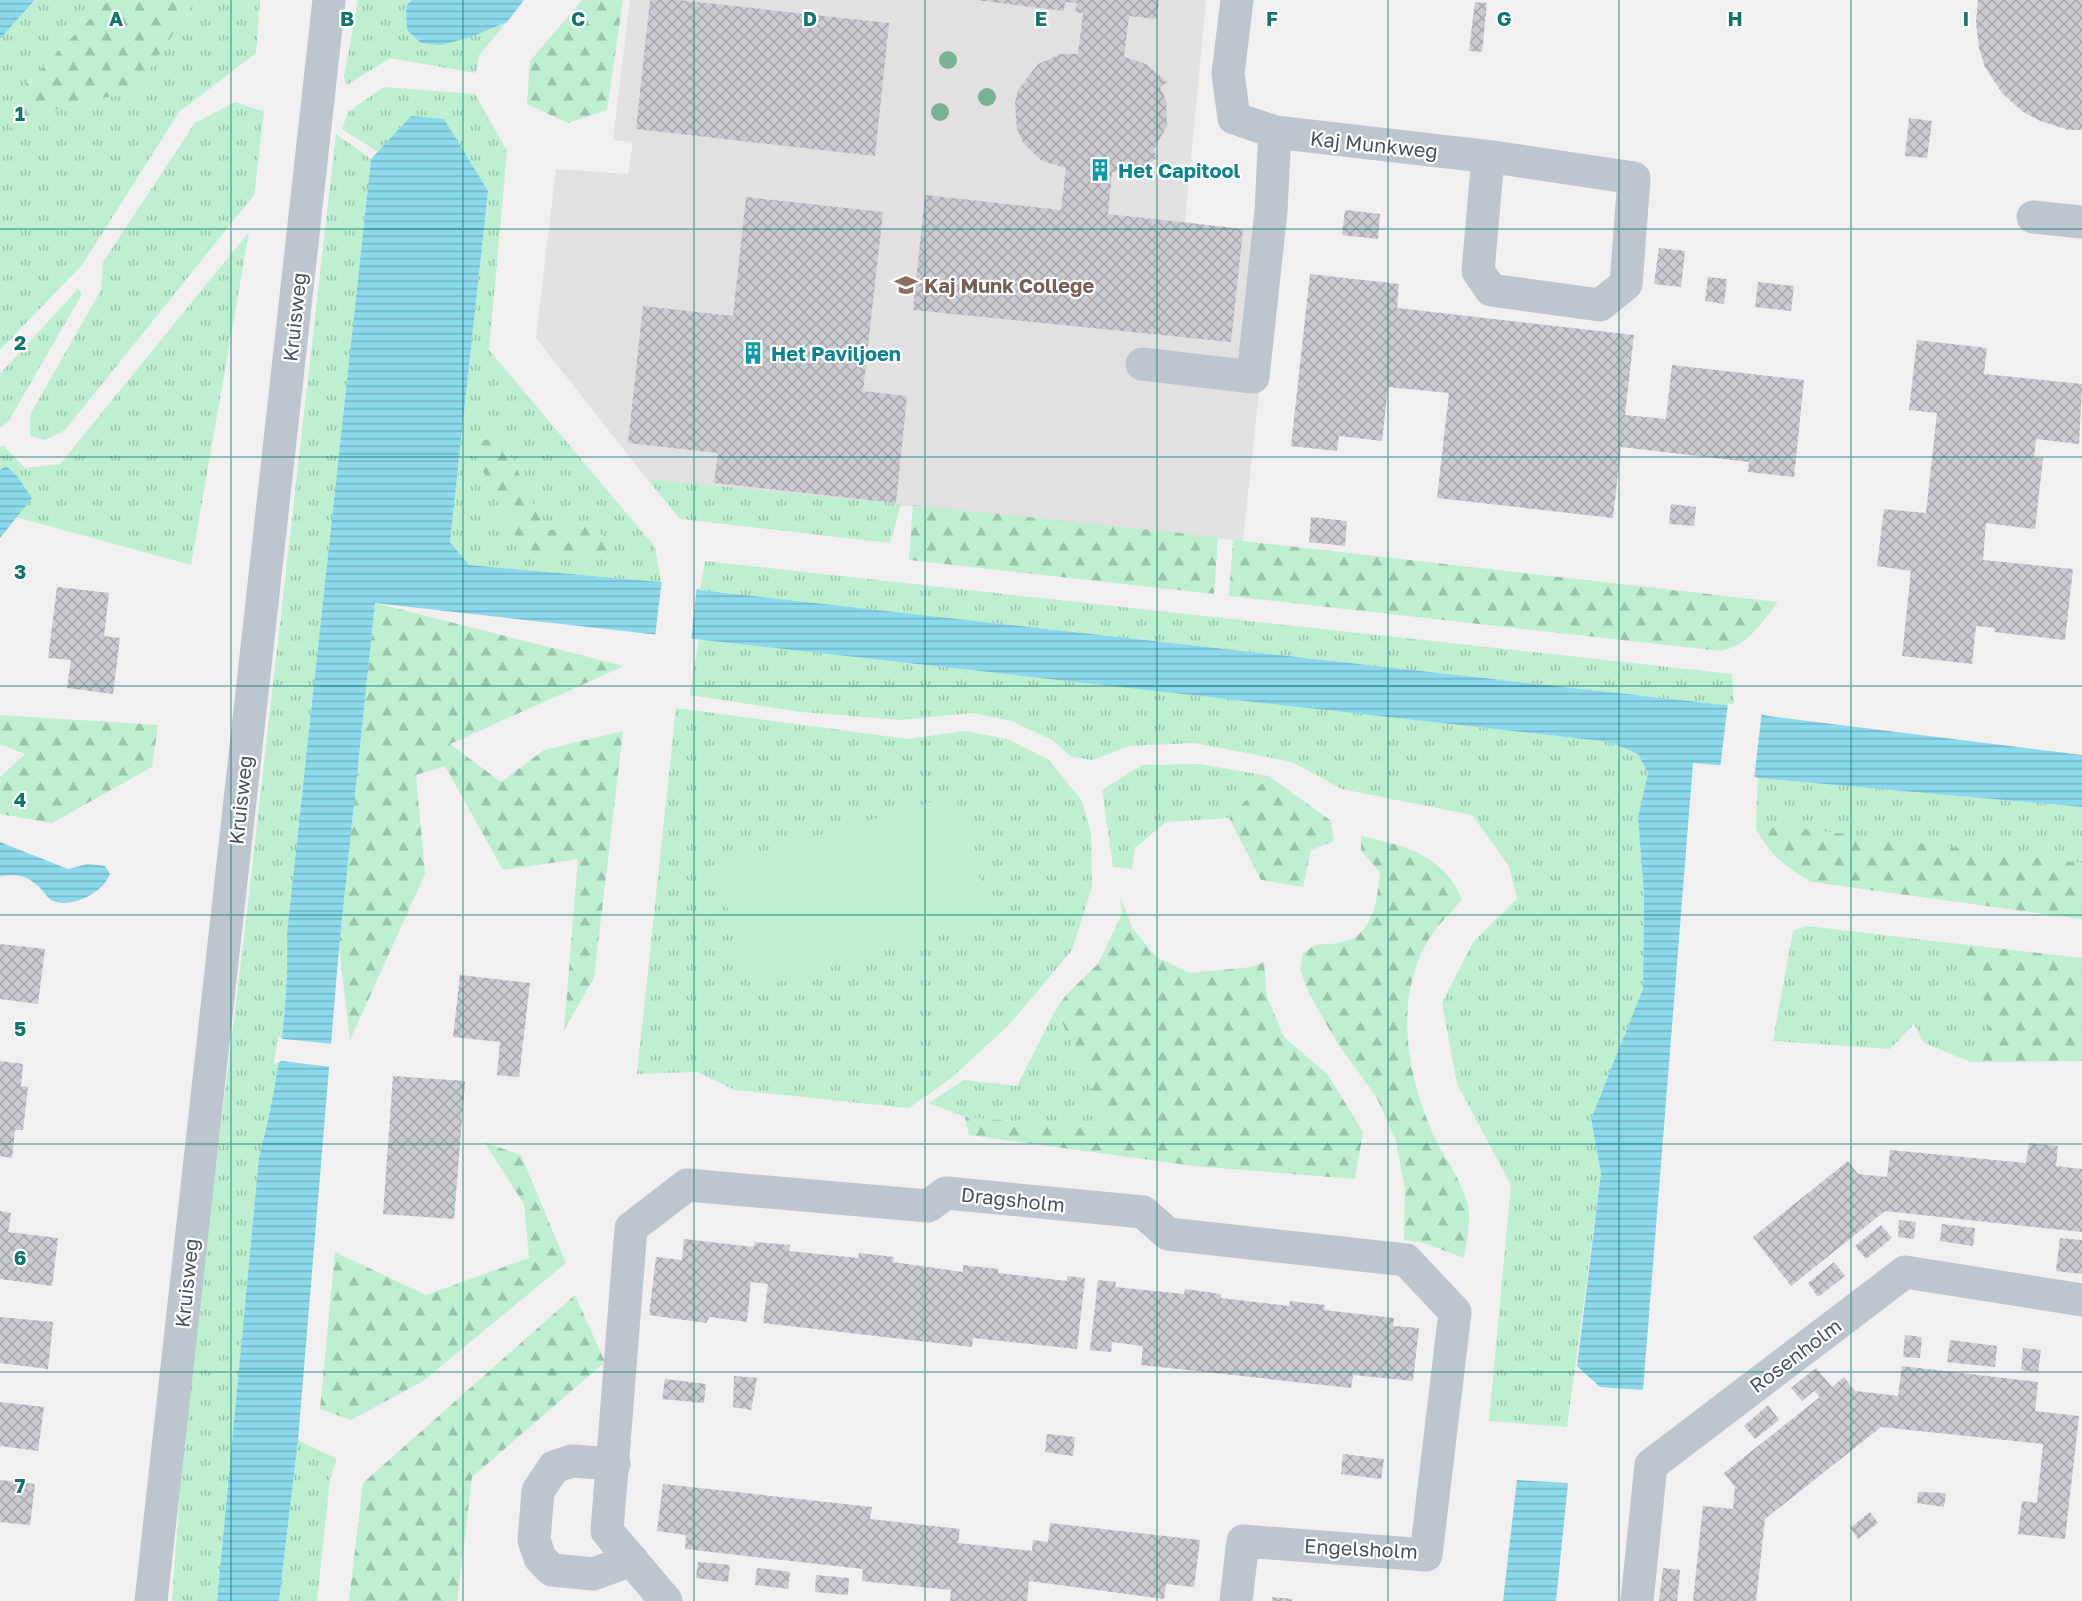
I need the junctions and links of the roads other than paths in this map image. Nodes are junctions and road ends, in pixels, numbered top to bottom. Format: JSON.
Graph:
{"nodes":[{"id":1,"x":329,"y":0,"type":"edge"},
{"id":2,"x":1237,"y":0,"type":"edge"},
{"id":3,"x":1275,"y":132,"type":"junction"},
{"id":4,"x":1488,"y":157,"type":"junction"},
{"id":5,"x":2033,"y":217,"type":"dead end"},
{"id":6,"x":2082,"y":222,"type":"edge"},
{"id":7,"x":1142,"y":364,"type":"dead end"},
{"id":8,"x":2082,"y":1300,"type":"edge"},
{"id":9,"x":1441,"y":1440,"type":"joint"},
{"id":10,"x":614,"y":1464,"type":"junction"},
{"id":11,"x":632,"y":1560,"type":"junction"},
{"id":12,"x":151,"y":1601,"type":"edge"},
{"id":13,"x":666,"y":1601,"type":"edge"},
{"id":14,"x":1236,"y":1601,"type":"edge"},
{"id":15,"x":1637,"y":1601,"type":"edge"}],
"edges":[{"from":1,"to":12,"type":"street","name":"Kruisweg"},
{"from":2,"to":3,"type":"street","name":"Kaj Munkweg"},
{"from":3,"to":4,"type":"street","name":"Kaj Munkweg"},
{"from":3,"to":7,"type":"street"},
{"from":4,"to":4,"type":"street","name":"Kaj Munkweg"},
{"from":5,"to":6,"type":"street"},
{"from":8,"to":15,"type":"street","name":"Rosenholm"},
{"from":9,"to":10,"type":"street","name":"Dragsholm"},
{"from":9,"to":14,"type":"street","name":"Engelsholm"},
{"from":10,"to":11,"type":"street","name":"Dragsholm"},
{"from":10,"to":11,"type":"street"},
{"from":11,"to":13,"type":"street","name":"Dragsholm"}]}
